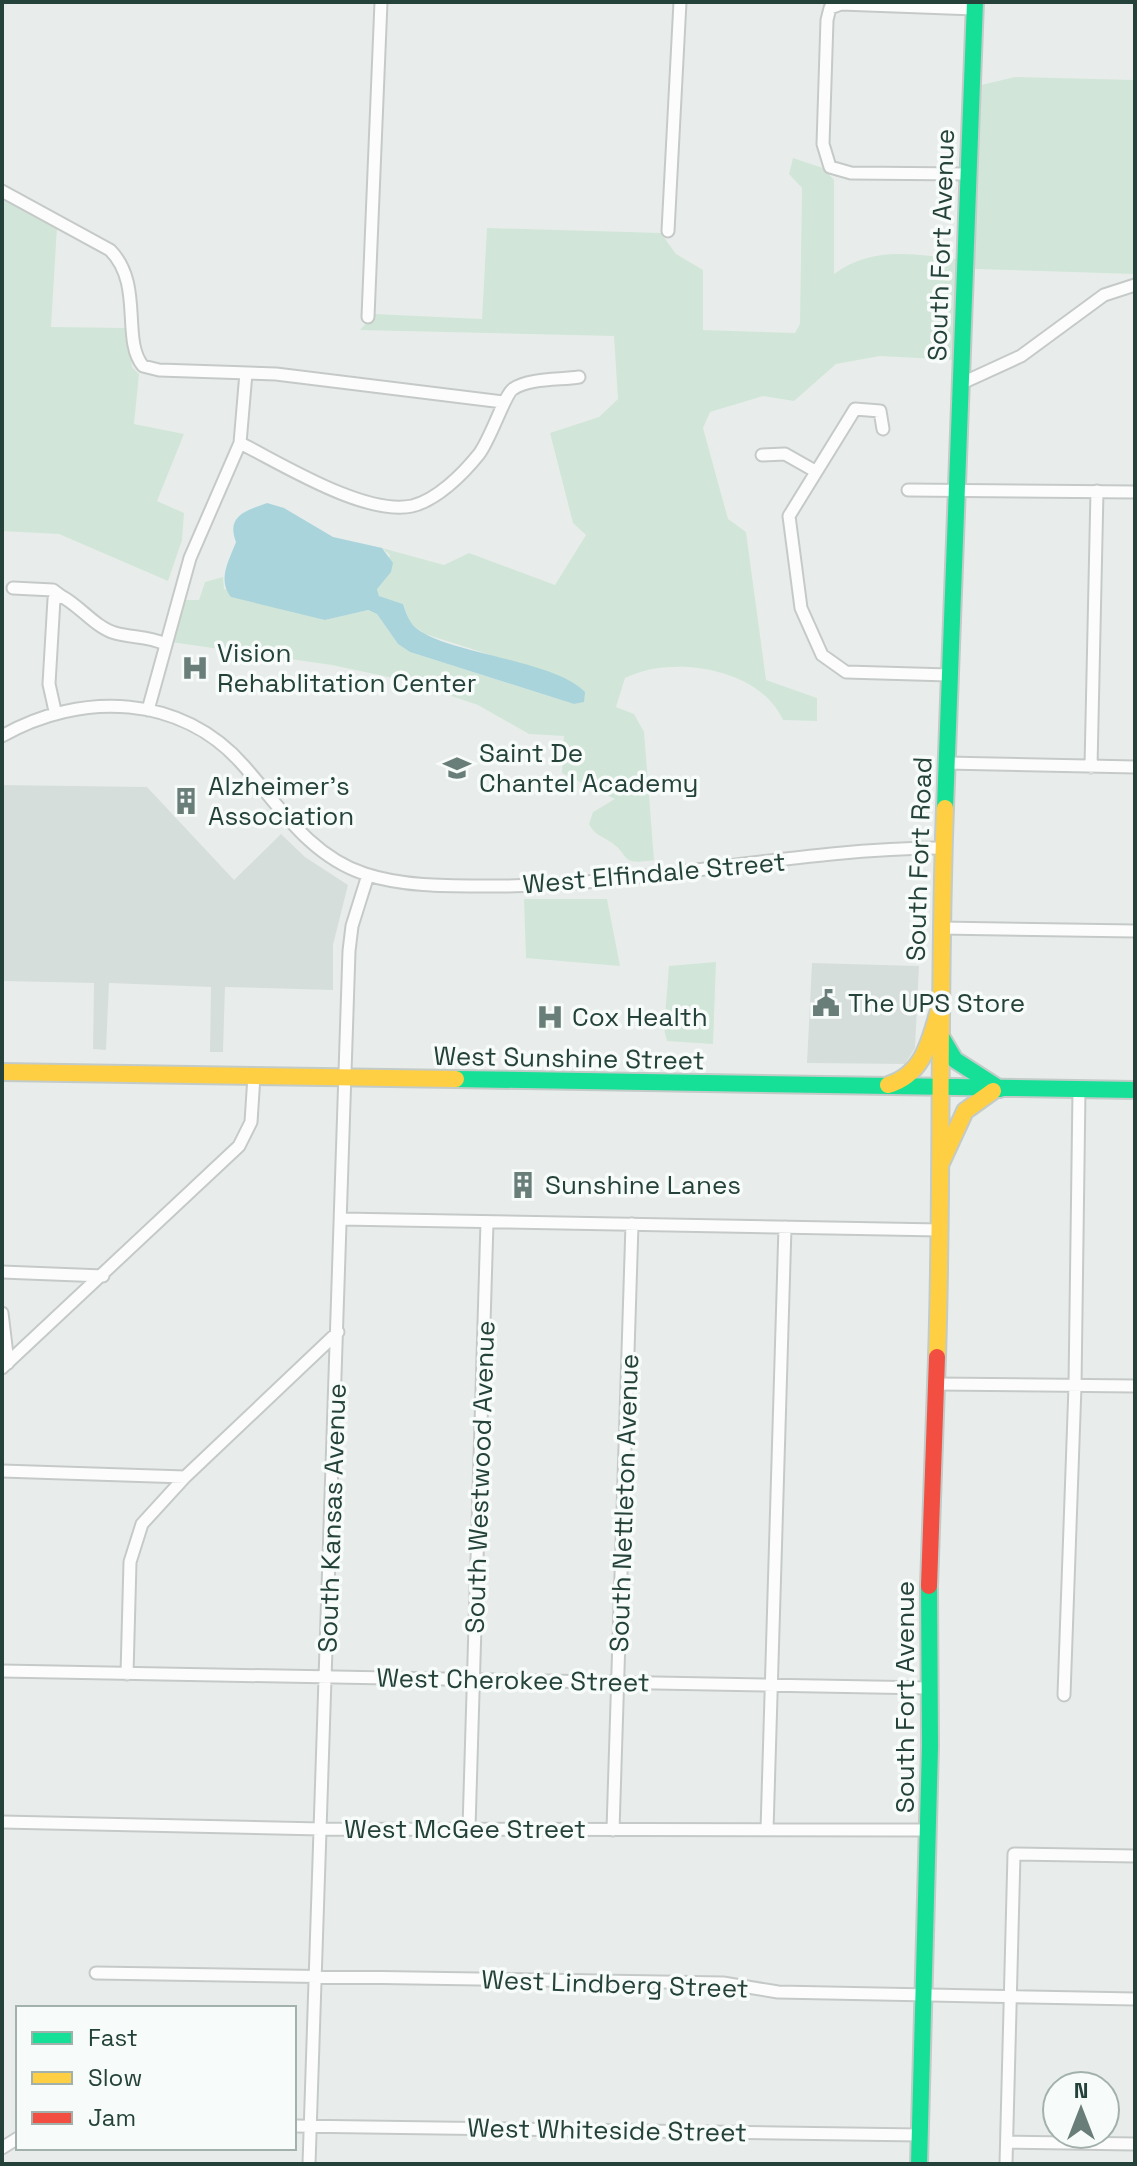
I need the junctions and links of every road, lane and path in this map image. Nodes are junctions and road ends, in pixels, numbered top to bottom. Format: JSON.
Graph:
{"nodes":[{"id":1,"x":381,"y":2,"type":"edge"},
{"id":2,"x":680,"y":2,"type":"edge"},
{"id":3,"x":975,"y":5,"type":"edge"},
{"id":4,"x":967,"y":174,"type":"junction"},
{"id":5,"x":2,"y":191,"type":"edge"},
{"id":6,"x":668,"y":231,"type":"dead end"},
{"id":7,"x":1135,"y":285,"type":"edge"},
{"id":8,"x":368,"y":317,"type":"dead end"},
{"id":9,"x":246,"y":373,"type":"junction"},
{"id":10,"x":579,"y":377,"type":"dead end"},
{"id":11,"x":960,"y":384,"type":"junction"},
{"id":12,"x":503,"y":402,"type":"junction"},
{"id":13,"x":883,"y":429,"type":"dead end"},
{"id":14,"x":240,"y":443,"type":"junction"},
{"id":15,"x":762,"y":455,"type":"dead end"},
{"id":16,"x":815,"y":471,"type":"junction"},
{"id":17,"x":908,"y":490,"type":"dead end"},
{"id":18,"x":957,"y":490,"type":"junction"},
{"id":19,"x":1097,"y":491,"type":"junction"},
{"id":20,"x":1135,"y":492,"type":"edge"},
{"id":21,"x":13,"y":588,"type":"dead end"},
{"id":22,"x":61,"y":596,"type":"junction"},
{"id":23,"x":165,"y":644,"type":"junction"},
{"id":24,"x":949,"y":675,"type":"junction"},
{"id":25,"x":148,"y":710,"type":"junction"},
{"id":26,"x":55,"y":711,"type":"junction"},
{"id":27,"x":2,"y":736,"type":"edge"},
{"id":28,"x":946,"y":763,"type":"junction"},
{"id":29,"x":1091,"y":767,"type":"junction"},
{"id":30,"x":1135,"y":767,"type":"edge"},
{"id":31,"x":943,"y":848,"type":"junction"},
{"id":32,"x":368,"y":875,"type":"junction"},
{"id":33,"x":940,"y":928,"type":"junction"},
{"id":34,"x":1135,"y":931,"type":"edge"},
{"id":35,"x":939,"y":1010,"type":"junction"},
{"id":36,"x":939,"y":1033,"type":"junction"},
{"id":37,"x":2,"y":1072,"type":"edge"},
{"id":38,"x":254,"y":1076,"type":"junction"},
{"id":39,"x":346,"y":1078,"type":"junction"},
{"id":40,"x":870,"y":1088,"type":"junction"},
{"id":41,"x":940,"y":1088,"type":"junction"},
{"id":42,"x":1000,"y":1089,"type":"junction"},
{"id":43,"x":1079,"y":1090,"type":"junction"},
{"id":44,"x":1135,"y":1090,"type":"edge"},
{"id":45,"x":941,"y":1163,"type":"junction"},
{"id":46,"x":341,"y":1219,"type":"junction"},
{"id":47,"x":487,"y":1222,"type":"junction"},
{"id":48,"x":632,"y":1224,"type":"junction"},
{"id":49,"x":785,"y":1227,"type":"junction"},
{"id":50,"x":940,"y":1230,"type":"junction"},
{"id":51,"x":2,"y":1272,"type":"edge"},
{"id":52,"x":103,"y":1276,"type":"junction"},
{"id":53,"x":2,"y":1313,"type":"edge"},
{"id":54,"x":338,"y":1332,"type":"junction"},
{"id":55,"x":5,"y":1366,"type":"edge"},
{"id":56,"x":935,"y":1384,"type":"junction"},
{"id":57,"x":1075,"y":1386,"type":"junction"},
{"id":58,"x":1135,"y":1386,"type":"edge"},
{"id":59,"x":2,"y":1471,"type":"edge"},
{"id":60,"x":185,"y":1477,"type":"junction"},
{"id":61,"x":2,"y":1671,"type":"edge"},
{"id":62,"x":127,"y":1674,"type":"junction"},
{"id":63,"x":326,"y":1677,"type":"junction"},
{"id":64,"x":474,"y":1679,"type":"junction"},
{"id":65,"x":619,"y":1682,"type":"junction"},
{"id":66,"x":771,"y":1685,"type":"junction"},
{"id":67,"x":929,"y":1688,"type":"junction"},
{"id":68,"x":1064,"y":1695,"type":"dead end"},
{"id":69,"x":2,"y":1822,"type":"edge"},
{"id":70,"x":469,"y":1828,"type":"junction"},
{"id":71,"x":321,"y":1829,"type":"junction"},
{"id":72,"x":613,"y":1830,"type":"junction"},
{"id":73,"x":767,"y":1830,"type":"junction"},
{"id":74,"x":928,"y":1830,"type":"junction"},
{"id":75,"x":1135,"y":1856,"type":"edge"},
{"id":76,"x":96,"y":1973,"type":"dead end"},
{"id":77,"x":315,"y":1978,"type":"junction"},
{"id":78,"x":924,"y":1996,"type":"junction"},
{"id":79,"x":1009,"y":1998,"type":"junction"},
{"id":80,"x":1135,"y":1999,"type":"edge"},
{"id":81,"x":296,"y":2126,"type":"edge"},
{"id":82,"x":310,"y":2127,"type":"junction"},
{"id":83,"x":920,"y":2135,"type":"junction"},
{"id":84,"x":1007,"y":2142,"type":"junction"},
{"id":85,"x":1135,"y":2144,"type":"edge"},
{"id":86,"x":309,"y":2164,"type":"edge"},
{"id":87,"x":919,"y":2164,"type":"edge"},
{"id":88,"x":1006,"y":2164,"type":"edge"}],
"edges":[{"from":1,"to":8,"type":"street"},
{"from":2,"to":6,"type":"street"},
{"from":3,"to":4,"type":"street","name":"South Fort Avenue"},
{"from":3,"to":4,"type":"street"},
{"from":4,"to":11,"type":"street","name":"South Fort Avenue"},
{"from":5,"to":9,"type":"street"},
{"from":7,"to":11,"type":"street"},
{"from":9,"to":12,"type":"street"},
{"from":9,"to":14,"type":"street"},
{"from":10,"to":12,"type":"street"},
{"from":11,"to":18,"type":"street","name":"South Fort Avenue"},
{"from":12,"to":14,"type":"street"},
{"from":13,"to":16,"type":"street"},
{"from":14,"to":23,"type":"street"},
{"from":15,"to":16,"type":"street"},
{"from":16,"to":24,"type":"street"},
{"from":17,"to":18,"type":"street"},
{"from":18,"to":19,"type":"street"},
{"from":18,"to":24,"type":"street","name":"South Fort Road"},
{"from":19,"to":20,"type":"street"},
{"from":19,"to":29,"type":"street"},
{"from":21,"to":22,"type":"street"},
{"from":22,"to":23,"type":"street"},
{"from":22,"to":26,"type":"street"},
{"from":23,"to":25,"type":"street"},
{"from":24,"to":28,"type":"street","name":"South Fort Road"},
{"from":25,"to":26,"type":"street","name":"West Elfindale Street"},
{"from":25,"to":32,"type":"street","name":"West Elfindale Street"},
{"from":26,"to":27,"type":"street","name":"West Elfindale Street"},
{"from":28,"to":29,"type":"street"},
{"from":28,"to":31,"type":"street","name":"South Fort Road"},
{"from":29,"to":30,"type":"street"},
{"from":31,"to":32,"type":"street","name":"West Elfindale Street"},
{"from":31,"to":33,"type":"street","name":"South Fort Road"},
{"from":32,"to":39,"type":"street","name":"South Kansas Avenue"},
{"from":33,"to":34,"type":"street"},
{"from":33,"to":35,"type":"street","name":"South Fort Road"},
{"from":35,"to":36,"type":"street","name":"South Fort Road"},
{"from":35,"to":40,"type":"street"},
{"from":36,"to":41,"type":"street","name":"South Fort Road"},
{"from":36,"to":42,"type":"street"},
{"from":37,"to":38,"type":"street","name":"West Sunshine Street"},
{"from":38,"to":39,"type":"street","name":"West Sunshine Street"},
{"from":38,"to":52,"type":"street"},
{"from":39,"to":40,"type":"street","name":"West Sunshine Street"},
{"from":39,"to":46,"type":"street","name":"South Kansas Avenue"},
{"from":40,"to":41,"type":"street","name":"West Sunshine Street"},
{"from":41,"to":42,"type":"street","name":"West Sunshine Street"},
{"from":41,"to":45,"type":"street","name":"South Fort Road"},
{"from":42,"to":43,"type":"street","name":"West Sunshine Street"},
{"from":42,"to":45,"type":"street"},
{"from":43,"to":44,"type":"street","name":"West Sunshine Street"},
{"from":43,"to":57,"type":"street"},
{"from":45,"to":50,"type":"street","name":"South Fort Road"},
{"from":46,"to":47,"type":"street"},
{"from":46,"to":54,"type":"street","name":"South Kansas Avenue"},
{"from":47,"to":48,"type":"street"},
{"from":47,"to":64,"type":"street","name":"South Westwood Avenue"},
{"from":48,"to":49,"type":"street"},
{"from":48,"to":65,"type":"street","name":"South Nettleton Avenue"},
{"from":49,"to":50,"type":"street"},
{"from":49,"to":66,"type":"street"},
{"from":50,"to":56,"type":"street","name":"South Fort Avenue"},
{"from":51,"to":52,"type":"street"},
{"from":52,"to":55,"type":"street"},
{"from":53,"to":55,"type":"street"},
{"from":54,"to":60,"type":"street"},
{"from":54,"to":63,"type":"street","name":"South Kansas Avenue"},
{"from":56,"to":57,"type":"street"},
{"from":56,"to":67,"type":"street","name":"South Fort Avenue"},
{"from":57,"to":58,"type":"street"},
{"from":57,"to":68,"type":"street"},
{"from":59,"to":60,"type":"street"},
{"from":60,"to":62,"type":"street"},
{"from":61,"to":62,"type":"street","name":"West Cherokee Street"},
{"from":62,"to":63,"type":"street","name":"West Cherokee Street"},
{"from":63,"to":64,"type":"street","name":"West Cherokee Street"},
{"from":63,"to":71,"type":"street","name":"South Kansas Avenue"},
{"from":64,"to":65,"type":"street","name":"West Cherokee Street"},
{"from":64,"to":70,"type":"street","name":"South Westwood Avenue"},
{"from":65,"to":66,"type":"street","name":"West Cherokee Street"},
{"from":65,"to":72,"type":"street","name":"South Nettleton Avenue"},
{"from":66,"to":67,"type":"street","name":"West Cherokee Street"},
{"from":66,"to":73,"type":"street"},
{"from":67,"to":74,"type":"street","name":"South Fort Avenue"},
{"from":69,"to":71,"type":"street","name":"West McGee Street"},
{"from":70,"to":71,"type":"street","name":"West McGee Street"},
{"from":70,"to":72,"type":"street","name":"West McGee Street"},
{"from":71,"to":77,"type":"street","name":"South Kansas Avenue"},
{"from":72,"to":73,"type":"street","name":"West McGee Street"},
{"from":73,"to":74,"type":"street","name":"West McGee Street"},
{"from":74,"to":78,"type":"street","name":"South Fort Avenue"},
{"from":75,"to":79,"type":"street"},
{"from":76,"to":77,"type":"street","name":"West Lindberg Street"},
{"from":77,"to":78,"type":"street","name":"West Lindberg Street"},
{"from":77,"to":82,"type":"street","name":"South Kansas Avenue"},
{"from":78,"to":79,"type":"street","name":"West Lindberg Street"},
{"from":78,"to":83,"type":"street","name":"South Fort Avenue"},
{"from":79,"to":80,"type":"street","name":"West Lindberg Street"},
{"from":79,"to":84,"type":"street"},
{"from":81,"to":82,"type":"street","name":"West Whiteside Street"},
{"from":82,"to":83,"type":"street","name":"West Whiteside Street"},
{"from":82,"to":86,"type":"street","name":"South Kansas Avenue"},
{"from":83,"to":87,"type":"street","name":"South Fort Avenue"},
{"from":84,"to":85,"type":"street"},
{"from":84,"to":88,"type":"street"}]}
